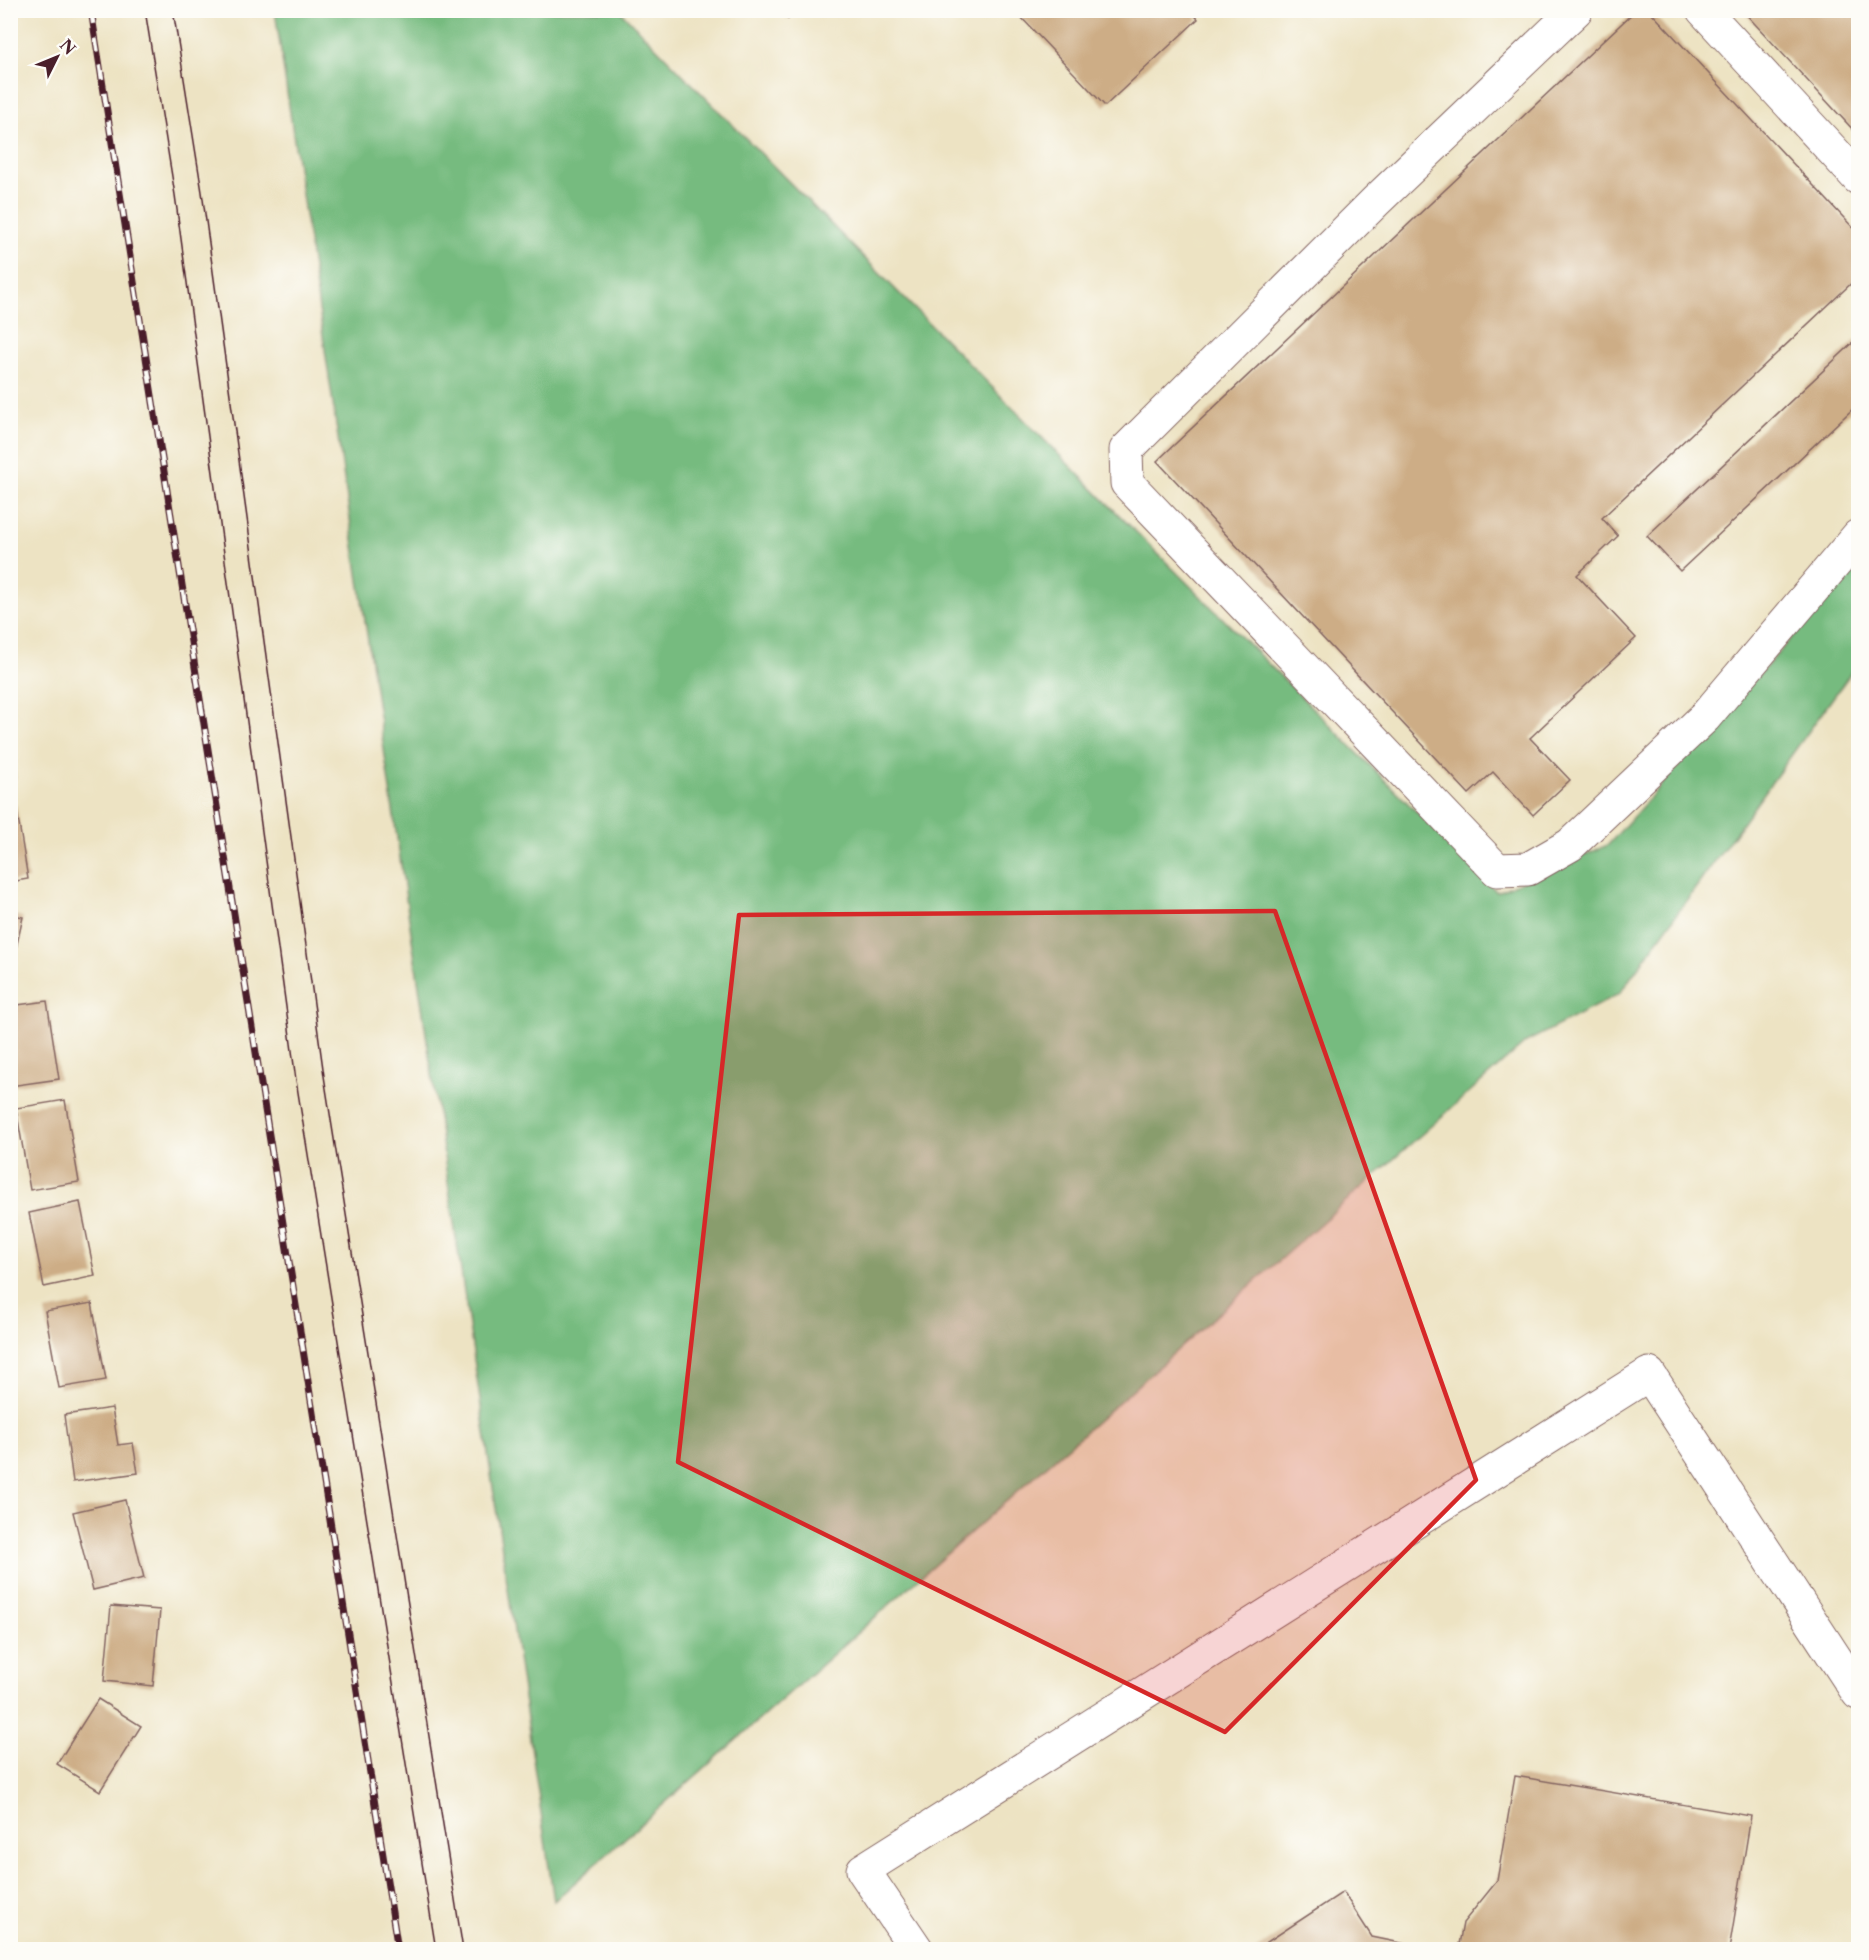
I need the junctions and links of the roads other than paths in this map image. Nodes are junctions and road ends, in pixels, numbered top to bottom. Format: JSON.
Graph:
{"nodes":[{"id":1,"x":1576,"y":10,"type":"edge"},
{"id":2,"x":1703,"y":10,"type":"edge"},
{"id":3,"x":1858,"y":178,"type":"edge"},
{"id":4,"x":1858,"y":536,"type":"edge"},
{"id":5,"x":1858,"y":1692,"type":"edge"},
{"id":6,"x":917,"y":1950,"type":"edge"}],
"edges":[{"from":1,"to":4,"type":"lane"},
{"from":2,"to":3,"type":"lane"},
{"from":5,"to":6,"type":"lane"}]}
